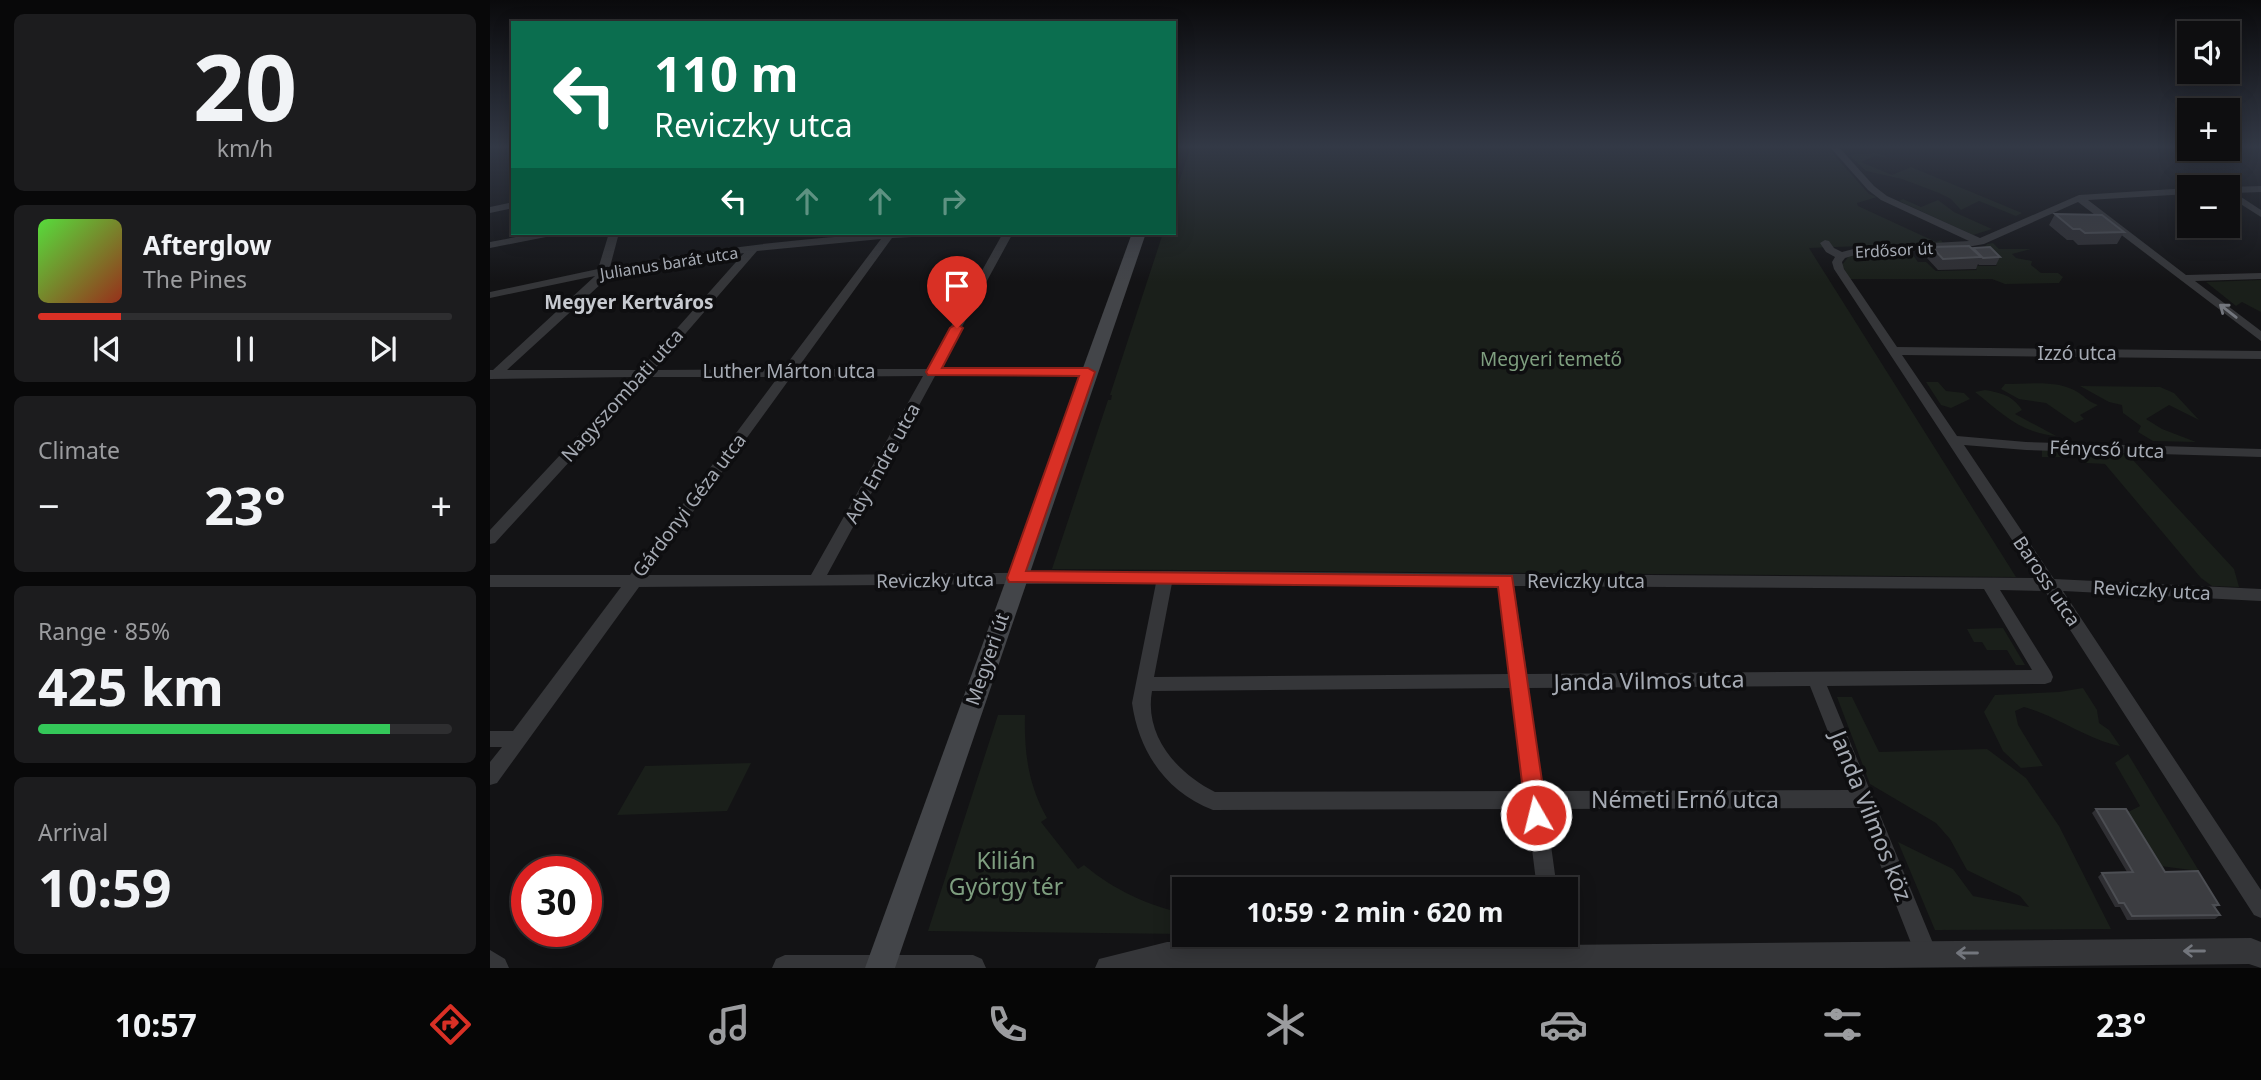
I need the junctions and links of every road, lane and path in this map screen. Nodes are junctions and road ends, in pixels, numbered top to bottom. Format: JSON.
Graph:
{"nodes":[{"id":1,"x":1875,"y":191,"type":"edge"},
{"id":2,"x":2177,"y":192,"type":"edge"},
{"id":3,"x":2079,"y":198,"type":"junction"},
{"id":4,"x":2240,"y":199,"type":"edge"},
{"id":5,"x":511,"y":205,"type":"edge"},
{"id":6,"x":490,"y":210,"type":"edge"},
{"id":7,"x":2261,"y":214,"type":"edge"},
{"id":8,"x":541,"y":235,"type":"edge"},
{"id":9,"x":613,"y":235,"type":"edge"},
{"id":10,"x":889,"y":235,"type":"joint"},
{"id":11,"x":1006,"y":235,"type":"edge"},
{"id":12,"x":1138,"y":235,"type":"edge"},
{"id":13,"x":835,"y":236,"type":"edge"},
{"id":14,"x":1980,"y":242,"type":"junction"},
{"id":15,"x":1825,"y":243,"type":"dead end"},
{"id":16,"x":490,"y":245,"type":"edge"},
{"id":17,"x":753,"y":249,"type":"junction"},
{"id":18,"x":1841,"y":256,"type":"junction"},
{"id":19,"x":602,"y":273,"type":"junction"},
{"id":20,"x":2261,"y":276,"type":"edge"},
{"id":21,"x":2186,"y":278,"type":"junction"},
{"id":22,"x":490,"y":295,"type":"edge"},
{"id":23,"x":2261,"y":337,"type":"edge"},
{"id":24,"x":1892,"y":351,"type":"junction"},
{"id":25,"x":2261,"y":355,"type":"edge"},
{"id":26,"x":788,"y":371,"type":"junction"},
{"id":27,"x":645,"y":372,"type":"junction"},
{"id":28,"x":933,"y":372,"type":"junction"},
{"id":29,"x":1088,"y":372,"type":"junction"},
{"id":30,"x":492,"y":376,"type":"edge"},
{"id":31,"x":1953,"y":440,"type":"junction"},
{"id":32,"x":2261,"y":453,"type":"edge"},
{"id":33,"x":490,"y":538,"type":"edge"},
{"id":34,"x":1165,"y":577,"type":"junction"},
{"id":35,"x":1015,"y":578,"type":"junction"},
{"id":36,"x":490,"y":581,"type":"edge"},
{"id":37,"x":1506,"y":581,"type":"junction"},
{"id":38,"x":632,"y":582,"type":"junction"},
{"id":39,"x":816,"y":582,"type":"junction"},
{"id":40,"x":1989,"y":583,"type":"junction"},
{"id":41,"x":2049,"y":584,"type":"junction"},
{"id":42,"x":2261,"y":595,"type":"edge"},
{"id":43,"x":1816,"y":680,"type":"junction"},
{"id":44,"x":1519,"y":683,"type":"junction"},
{"id":45,"x":1144,"y":684,"type":"junction"},
{"id":46,"x":518,"y":738,"type":"junction"},
{"id":47,"x":490,"y":739,"type":"edge"},
{"id":48,"x":490,"y":777,"type":"edge"},
{"id":49,"x":1864,"y":799,"type":"junction"},
{"id":50,"x":1535,"y":800,"type":"junction"},
{"id":51,"x":1545,"y":877,"type":"edge"},
{"id":52,"x":2261,"y":908,"type":"edge"},
{"id":53,"x":1926,"y":953,"type":"junction"},
{"id":54,"x":1556,"y":954,"type":"edge"},
{"id":55,"x":2261,"y":957,"type":"edge"},
{"id":56,"x":490,"y":964,"type":"edge"},
{"id":57,"x":880,"y":967,"type":"edge"},
{"id":58,"x":496,"y":968,"type":"edge"},
{"id":59,"x":785,"y":968,"type":"edge"},
{"id":60,"x":973,"y":968,"type":"edge"},
{"id":61,"x":1108,"y":968,"type":"edge"}],
"edges":[{"from":1,"to":14,"type":"street"},
{"from":2,"to":3,"type":"street","name":"Erdősor út"},
{"from":3,"to":14,"type":"street","name":"Erdősor út"},
{"from":3,"to":21,"type":"street"},
{"from":4,"to":7,"type":"street"},
{"from":5,"to":6,"type":"street"},
{"from":8,"to":16,"type":"street"},
{"from":9,"to":19,"type":"street"},
{"from":10,"to":13,"type":"street","name":"Julianus barát utca"},
{"from":10,"to":26,"type":"street","name":"Gárdonyi Géza utca"},
{"from":11,"to":28,"type":"street","name":"Ady Endre utca"},
{"from":12,"to":29,"type":"main road","name":"Megyeri út"},
{"from":13,"to":17,"type":"street","name":"Julianus barát utca"},
{"from":14,"to":18,"type":"street","name":"Erdősor út"},
{"from":15,"to":18,"type":"street"},
{"from":17,"to":19,"type":"street","name":"Julianus barát utca"},
{"from":17,"to":27,"type":"street","name":"Nagyszombati utca"},
{"from":18,"to":24,"type":"street","name":"Baross utca"},
{"from":19,"to":22,"type":"street","name":"Julianus barát utca"},
{"from":19,"to":30,"type":"street"},
{"from":20,"to":21,"type":"street"},
{"from":23,"to":21,"type":"street","one_way":true},
{"from":24,"to":25,"type":"street","name":"Izzó utca"},
{"from":24,"to":31,"type":"street","name":"Baross utca"},
{"from":26,"to":27,"type":"street","name":"Luther Márton utca"},
{"from":26,"to":28,"type":"street","name":"Luther Márton utca"},
{"from":26,"to":38,"type":"street","name":"Gárdonyi Géza utca"},
{"from":27,"to":30,"type":"street","name":"Luther Márton utca"},
{"from":27,"to":33,"type":"street","name":"Nagyszombati utca"},
{"from":28,"to":29,"type":"street","name":"Luther Márton utca"},
{"from":28,"to":39,"type":"street","name":"Ady Endre utca"},
{"from":29,"to":35,"type":"main road","name":"Megyeri út"},
{"from":31,"to":32,"type":"street","name":"Fénycső utca"},
{"from":31,"to":41,"type":"street","name":"Baross utca"},
{"from":34,"to":35,"type":"street","name":"Reviczky utca"},
{"from":34,"to":37,"type":"street","name":"Reviczky utca"},
{"from":34,"to":45,"type":"street"},
{"from":35,"to":39,"type":"street","name":"Reviczky utca"},
{"from":35,"to":57,"type":"main road","name":"Megyeri út"},
{"from":36,"to":38,"type":"street","name":"Reviczky utca"},
{"from":37,"to":40,"type":"street","name":"Reviczky utca"},
{"from":37,"to":44,"type":"street"},
{"from":38,"to":39,"type":"street","name":"Reviczky utca"},
{"from":38,"to":46,"type":"street","name":"Gárdonyi Géza utca"},
{"from":40,"to":41,"type":"street","name":"Reviczky utca"},
{"from":40,"to":43,"type":"street","name":"Janda Vilmos utca"},
{"from":41,"to":42,"type":"street","name":"Reviczky utca"},
{"from":41,"to":52,"type":"street","name":"Baross utca"},
{"from":43,"to":44,"type":"street","name":"Janda Vilmos utca"},
{"from":43,"to":49,"type":"street","name":"Janda Vilmos köz"},
{"from":44,"to":45,"type":"street","name":"Janda Vilmos utca"},
{"from":44,"to":50,"type":"street"},
{"from":45,"to":50,"type":"street","name":"Németi Ernő utca"},
{"from":46,"to":47,"type":"street"},
{"from":46,"to":48,"type":"street","name":"Gárdonyi Géza utca"},
{"from":49,"to":50,"type":"street","name":"Németi Ernő utca"},
{"from":49,"to":53,"type":"street","name":"Janda Vilmos köz"},
{"from":50,"to":51,"type":"street"},
{"from":53,"to":54,"type":"street"},
{"from":55,"to":53,"type":"street","one_way":true},
{"from":54,"to":61,"type":"street"},
{"from":56,"to":58,"type":"street"},
{"from":57,"to":59,"type":"street"},
{"from":57,"to":60,"type":"street"}]}
